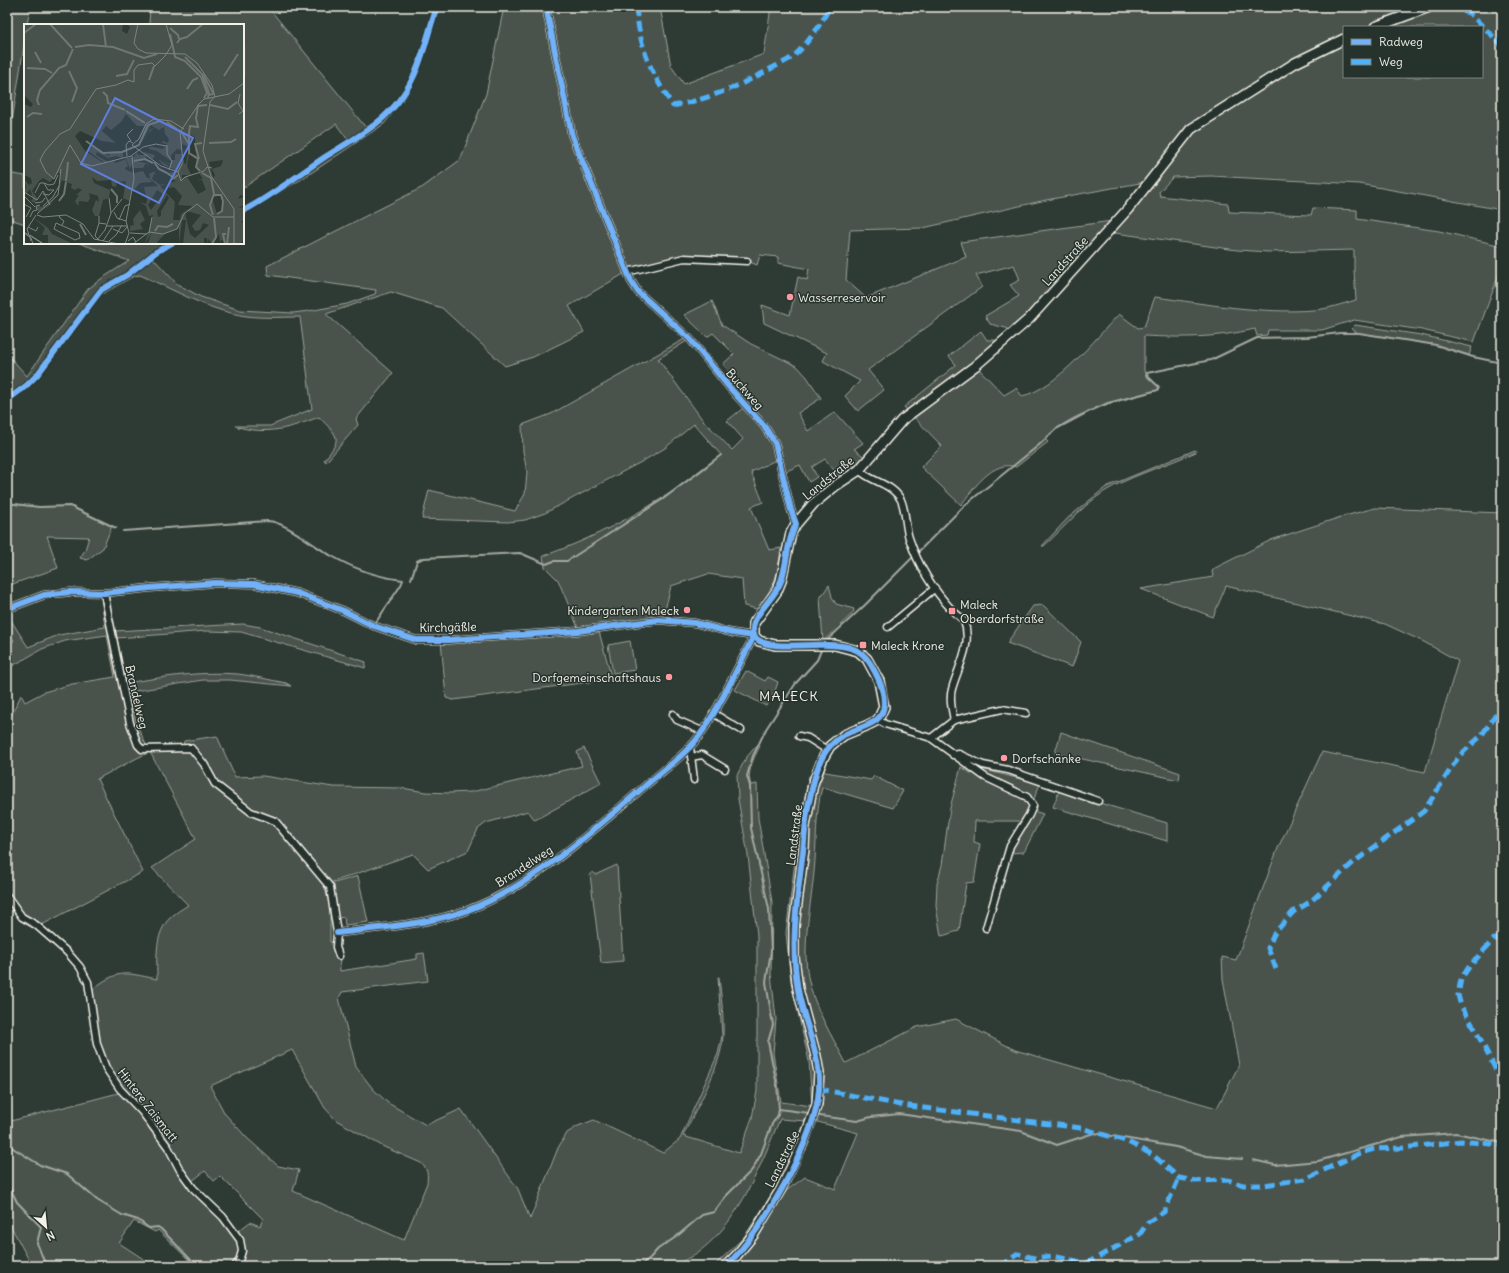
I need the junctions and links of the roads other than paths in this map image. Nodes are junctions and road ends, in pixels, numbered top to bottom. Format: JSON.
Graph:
{"nodes":[{"id":1,"x":546,"y":7,"type":"edge"},
{"id":2,"x":1429,"y":7,"type":"edge"},
{"id":3,"x":1378,"y":26,"type":"edge"},
{"id":4,"x":1343,"y":39,"type":"edge"},
{"id":5,"x":747,"y":261,"type":"dead end"},
{"id":6,"x":627,"y":272,"type":"junction"},
{"id":7,"x":859,"y":470,"type":"junction"},
{"id":8,"x":796,"y":524,"type":"junction"},
{"id":9,"x":934,"y":588,"type":"junction"},
{"id":10,"x":104,"y":593,"type":"junction"},
{"id":11,"x":7,"y":609,"type":"edge"},
{"id":12,"x":888,"y":627,"type":"dead end"},
{"id":13,"x":754,"y":636,"type":"junction"},
{"id":14,"x":713,"y":713,"type":"junction"},
{"id":15,"x":1026,"y":713,"type":"dead end"},
{"id":16,"x":672,"y":714,"type":"dead end"},
{"id":17,"x":878,"y":720,"type":"junction"},
{"id":18,"x":954,"y":720,"type":"junction"},
{"id":19,"x":741,"y":730,"type":"dead end"},
{"id":20,"x":702,"y":731,"type":"junction"},
{"id":21,"x":799,"y":736,"type":"dead end"},
{"id":22,"x":931,"y":738,"type":"junction"},
{"id":23,"x":690,"y":747,"type":"junction"},
{"id":24,"x":827,"y":750,"type":"junction"},
{"id":25,"x":953,"y":755,"type":"junction"},
{"id":26,"x":691,"y":757,"type":"junction"},
{"id":27,"x":725,"y":769,"type":"dead end"},
{"id":28,"x":694,"y":780,"type":"dead end"},
{"id":29,"x":1098,"y":801,"type":"dead end"},
{"id":30,"x":7,"y":896,"type":"edge"},
{"id":31,"x":986,"y":928,"type":"dead end"},
{"id":32,"x":337,"y":933,"type":"junction"},
{"id":33,"x":339,"y":956,"type":"dead end"},
{"id":34,"x":235,"y":1266,"type":"edge"},
{"id":35,"x":726,"y":1266,"type":"edge"}],
"edges":[{"from":1,"to":6,"type":"street","name":"Buckweg"},
{"from":2,"to":3,"type":"street"},
{"from":4,"to":7,"type":"street","name":"Landstraße"},
{"from":5,"to":6,"type":"street"},
{"from":6,"to":8,"type":"street","name":"Buckweg"},
{"from":7,"to":8,"type":"street","name":"Landstraße"},
{"from":7,"to":9,"type":"street"},
{"from":8,"to":13,"type":"street","name":"Landstraße"},
{"from":9,"to":12,"type":"street"},
{"from":9,"to":18,"type":"street"},
{"from":10,"to":11,"type":"street","name":"Kirchgäßle"},
{"from":10,"to":13,"type":"street","name":"Kirchgäßle"},
{"from":10,"to":32,"type":"street","name":"Brandelweg"},
{"from":13,"to":14,"type":"street","name":"Brandelweg"},
{"from":13,"to":17,"type":"street"},
{"from":14,"to":19,"type":"street"},
{"from":14,"to":20,"type":"street","name":"Brandelweg"},
{"from":15,"to":18,"type":"street"},
{"from":16,"to":20,"type":"street"},
{"from":17,"to":22,"type":"street"},
{"from":17,"to":24,"type":"street","name":"Landstraße"},
{"from":18,"to":22,"type":"street"},
{"from":20,"to":23,"type":"street","name":"Brandelweg"},
{"from":21,"to":24,"type":"street"},
{"from":22,"to":25,"type":"street"},
{"from":23,"to":26,"type":"street"},
{"from":23,"to":32,"type":"street","name":"Brandelweg"},
{"from":24,"to":35,"type":"street","name":"Landstraße"},
{"from":25,"to":29,"type":"street"},
{"from":25,"to":31,"type":"street"},
{"from":26,"to":27,"type":"street"},
{"from":26,"to":28,"type":"street"},
{"from":30,"to":34,"type":"street","name":"Hintere Zaismatt"},
{"from":32,"to":33,"type":"street","name":"Brandelweg"}]}
